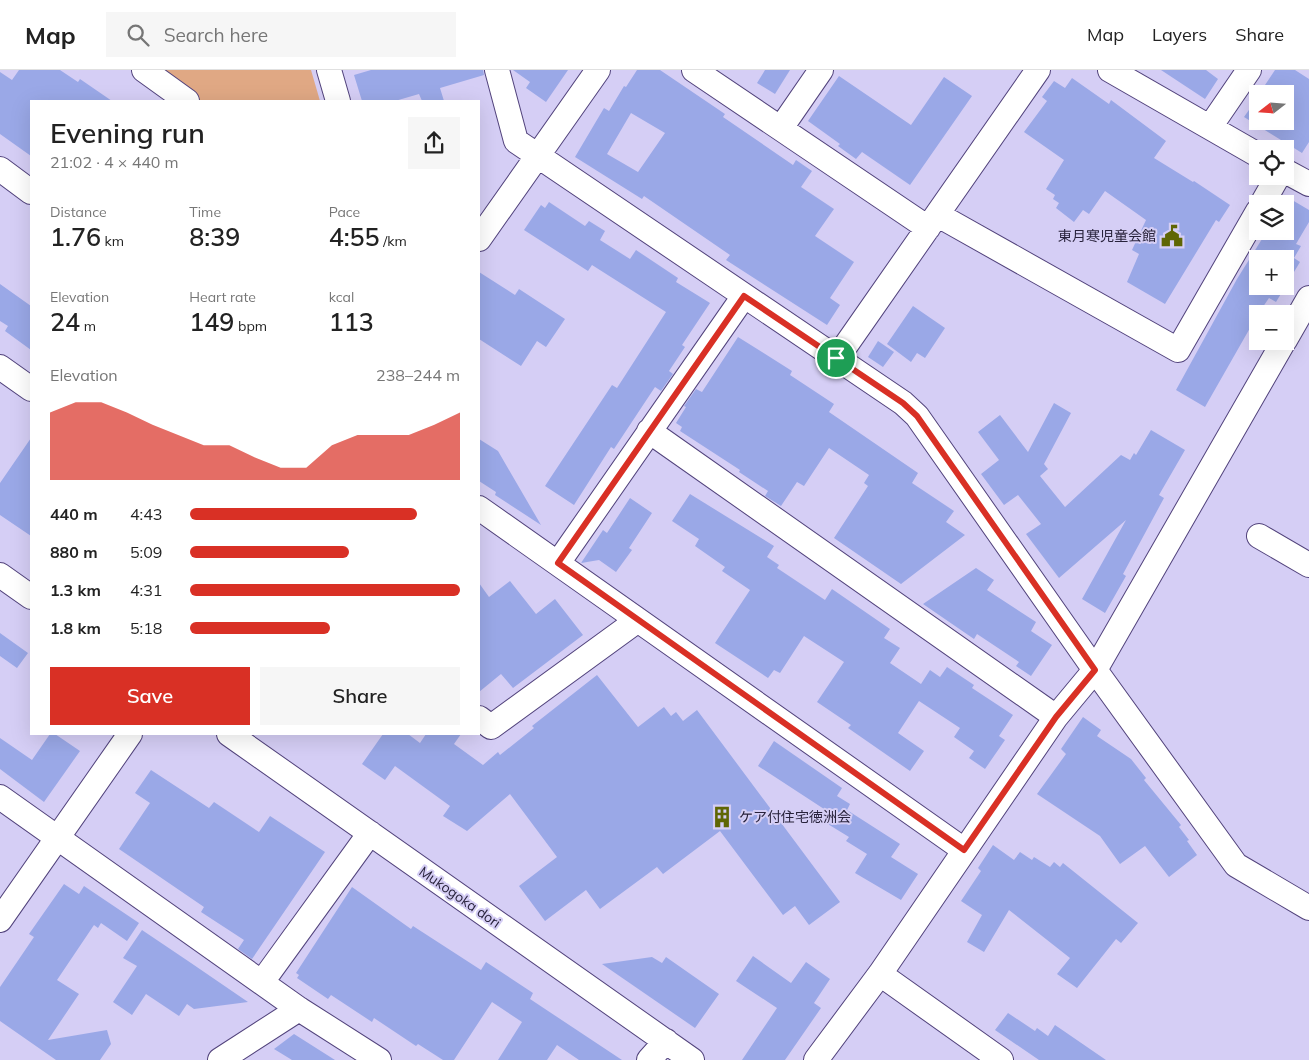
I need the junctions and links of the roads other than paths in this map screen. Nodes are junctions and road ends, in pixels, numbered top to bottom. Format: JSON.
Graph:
{"nodes":[{"id":1,"x":144,"y":70,"type":"edge"},
{"id":2,"x":329,"y":70,"type":"edge"},
{"id":3,"x":497,"y":70,"type":"edge"},
{"id":4,"x":598,"y":70,"type":"edge"},
{"id":5,"x":694,"y":70,"type":"edge"},
{"id":6,"x":821,"y":70,"type":"edge"},
{"id":7,"x":1038,"y":70,"type":"edge"},
{"id":8,"x":1110,"y":70,"type":"edge"},
{"id":9,"x":1249,"y":70,"type":"edge"},
{"id":10,"x":186,"y":100,"type":"edge"},
{"id":11,"x":338,"y":100,"type":"edge"},
{"id":12,"x":1210,"y":127,"type":"junction"},
{"id":13,"x":781,"y":128,"type":"junction"},
{"id":14,"x":1249,"y":150,"type":"edge"},
{"id":15,"x":538,"y":156,"type":"junction"},
{"id":16,"x":0,"y":169,"type":"edge"},
{"id":17,"x":1294,"y":176,"type":"edge"},
{"id":18,"x":1309,"y":184,"type":"edge"},
{"id":19,"x":30,"y":191,"type":"edge"},
{"id":20,"x":933,"y":222,"type":"junction"},
{"id":21,"x":1249,"y":227,"type":"edge"},
{"id":22,"x":480,"y":238,"type":"edge"},
{"id":23,"x":744,"y":296,"type":"junction"},
{"id":24,"x":1309,"y":298,"type":"edge"},
{"id":25,"x":1294,"y":323,"type":"edge"},
{"id":26,"x":1278,"y":350,"type":"edge"},
{"id":27,"x":836,"y":358,"type":"junction"},
{"id":28,"x":0,"y":367,"type":"edge"},
{"id":29,"x":30,"y":388,"type":"edge"},
{"id":30,"x":649,"y":431,"type":"junction"},
{"id":31,"x":480,"y":509,"type":"edge"},
{"id":32,"x":1258,"y":536,"type":"dead end"},
{"id":33,"x":558,"y":563,"type":"junction"},
{"id":34,"x":1309,"y":564,"type":"edge"},
{"id":35,"x":0,"y":575,"type":"edge"},
{"id":36,"x":30,"y":597,"type":"edge"},
{"id":37,"x":638,"y":620,"type":"junction"},
{"id":38,"x":1095,"y":670,"type":"junction"},
{"id":39,"x":1056,"y":717,"type":"junction"},
{"id":40,"x":480,"y":719,"type":"edge"},
{"id":41,"x":129,"y":735,"type":"edge"},
{"id":42,"x":230,"y":735,"type":"edge"},
{"id":43,"x":0,"y":797,"type":"edge"},
{"id":44,"x":370,"y":833,"type":"junction"},
{"id":45,"x":57,"y":837,"type":"junction"},
{"id":46,"x":964,"y":850,"type":"junction"},
{"id":47,"x":1309,"y":908,"type":"edge"},
{"id":48,"x":0,"y":920,"type":"edge"},
{"id":49,"x":880,"y":974,"type":"junction"},
{"id":50,"x":262,"y":982,"type":"junction"},
{"id":51,"x":299,"y":1009,"type":"junction"},
{"id":52,"x":666,"y":1042,"type":"junction"},
{"id":53,"x":220,"y":1060,"type":"edge"},
{"id":54,"x":379,"y":1060,"type":"edge"},
{"id":55,"x":649,"y":1060,"type":"edge"},
{"id":56,"x":692,"y":1060,"type":"edge"},
{"id":57,"x":816,"y":1060,"type":"edge"},
{"id":58,"x":1001,"y":1060,"type":"edge"}],
"edges":[{"from":1,"to":10,"type":"street"},
{"from":2,"to":11,"type":"street"},
{"from":3,"to":15,"type":"street"},
{"from":4,"to":15,"type":"street"},
{"from":5,"to":13,"type":"street"},
{"from":6,"to":13,"type":"street"},
{"from":7,"to":20,"type":"street"},
{"from":8,"to":12,"type":"street"},
{"from":9,"to":12,"type":"street"},
{"from":12,"to":14,"type":"street"},
{"from":13,"to":20,"type":"street"},
{"from":15,"to":22,"type":"street"},
{"from":15,"to":23,"type":"street"},
{"from":16,"to":19,"type":"street"},
{"from":17,"to":18,"type":"street"},
{"from":20,"to":21,"type":"street"},
{"from":20,"to":27,"type":"street"},
{"from":23,"to":27,"type":"street"},
{"from":23,"to":30,"type":"street"},
{"from":24,"to":25,"type":"street"},
{"from":26,"to":38,"type":"street"},
{"from":27,"to":38,"type":"street"},
{"from":28,"to":29,"type":"street"},
{"from":30,"to":33,"type":"street"},
{"from":30,"to":39,"type":"street"},
{"from":31,"to":33,"type":"street"},
{"from":32,"to":34,"type":"street"},
{"from":33,"to":37,"type":"street"},
{"from":35,"to":36,"type":"street"},
{"from":37,"to":40,"type":"street"},
{"from":37,"to":46,"type":"street"},
{"from":38,"to":39,"type":"street"},
{"from":38,"to":47,"type":"street"},
{"from":39,"to":46,"type":"street"},
{"from":41,"to":45,"type":"street"},
{"from":42,"to":44,"type":"street","name":"Mukogoka dori"},
{"from":43,"to":45,"type":"street"},
{"from":44,"to":50,"type":"street"},
{"from":44,"to":52,"type":"street","name":"Mukogoka dori"},
{"from":45,"to":48,"type":"street"},
{"from":45,"to":50,"type":"street"},
{"from":46,"to":49,"type":"street"},
{"from":49,"to":57,"type":"street"},
{"from":49,"to":58,"type":"street"},
{"from":50,"to":51,"type":"street"},
{"from":51,"to":53,"type":"street"},
{"from":51,"to":54,"type":"street"},
{"from":52,"to":55,"type":"street"},
{"from":52,"to":56,"type":"street","name":"Mukogoka dori"}]}
